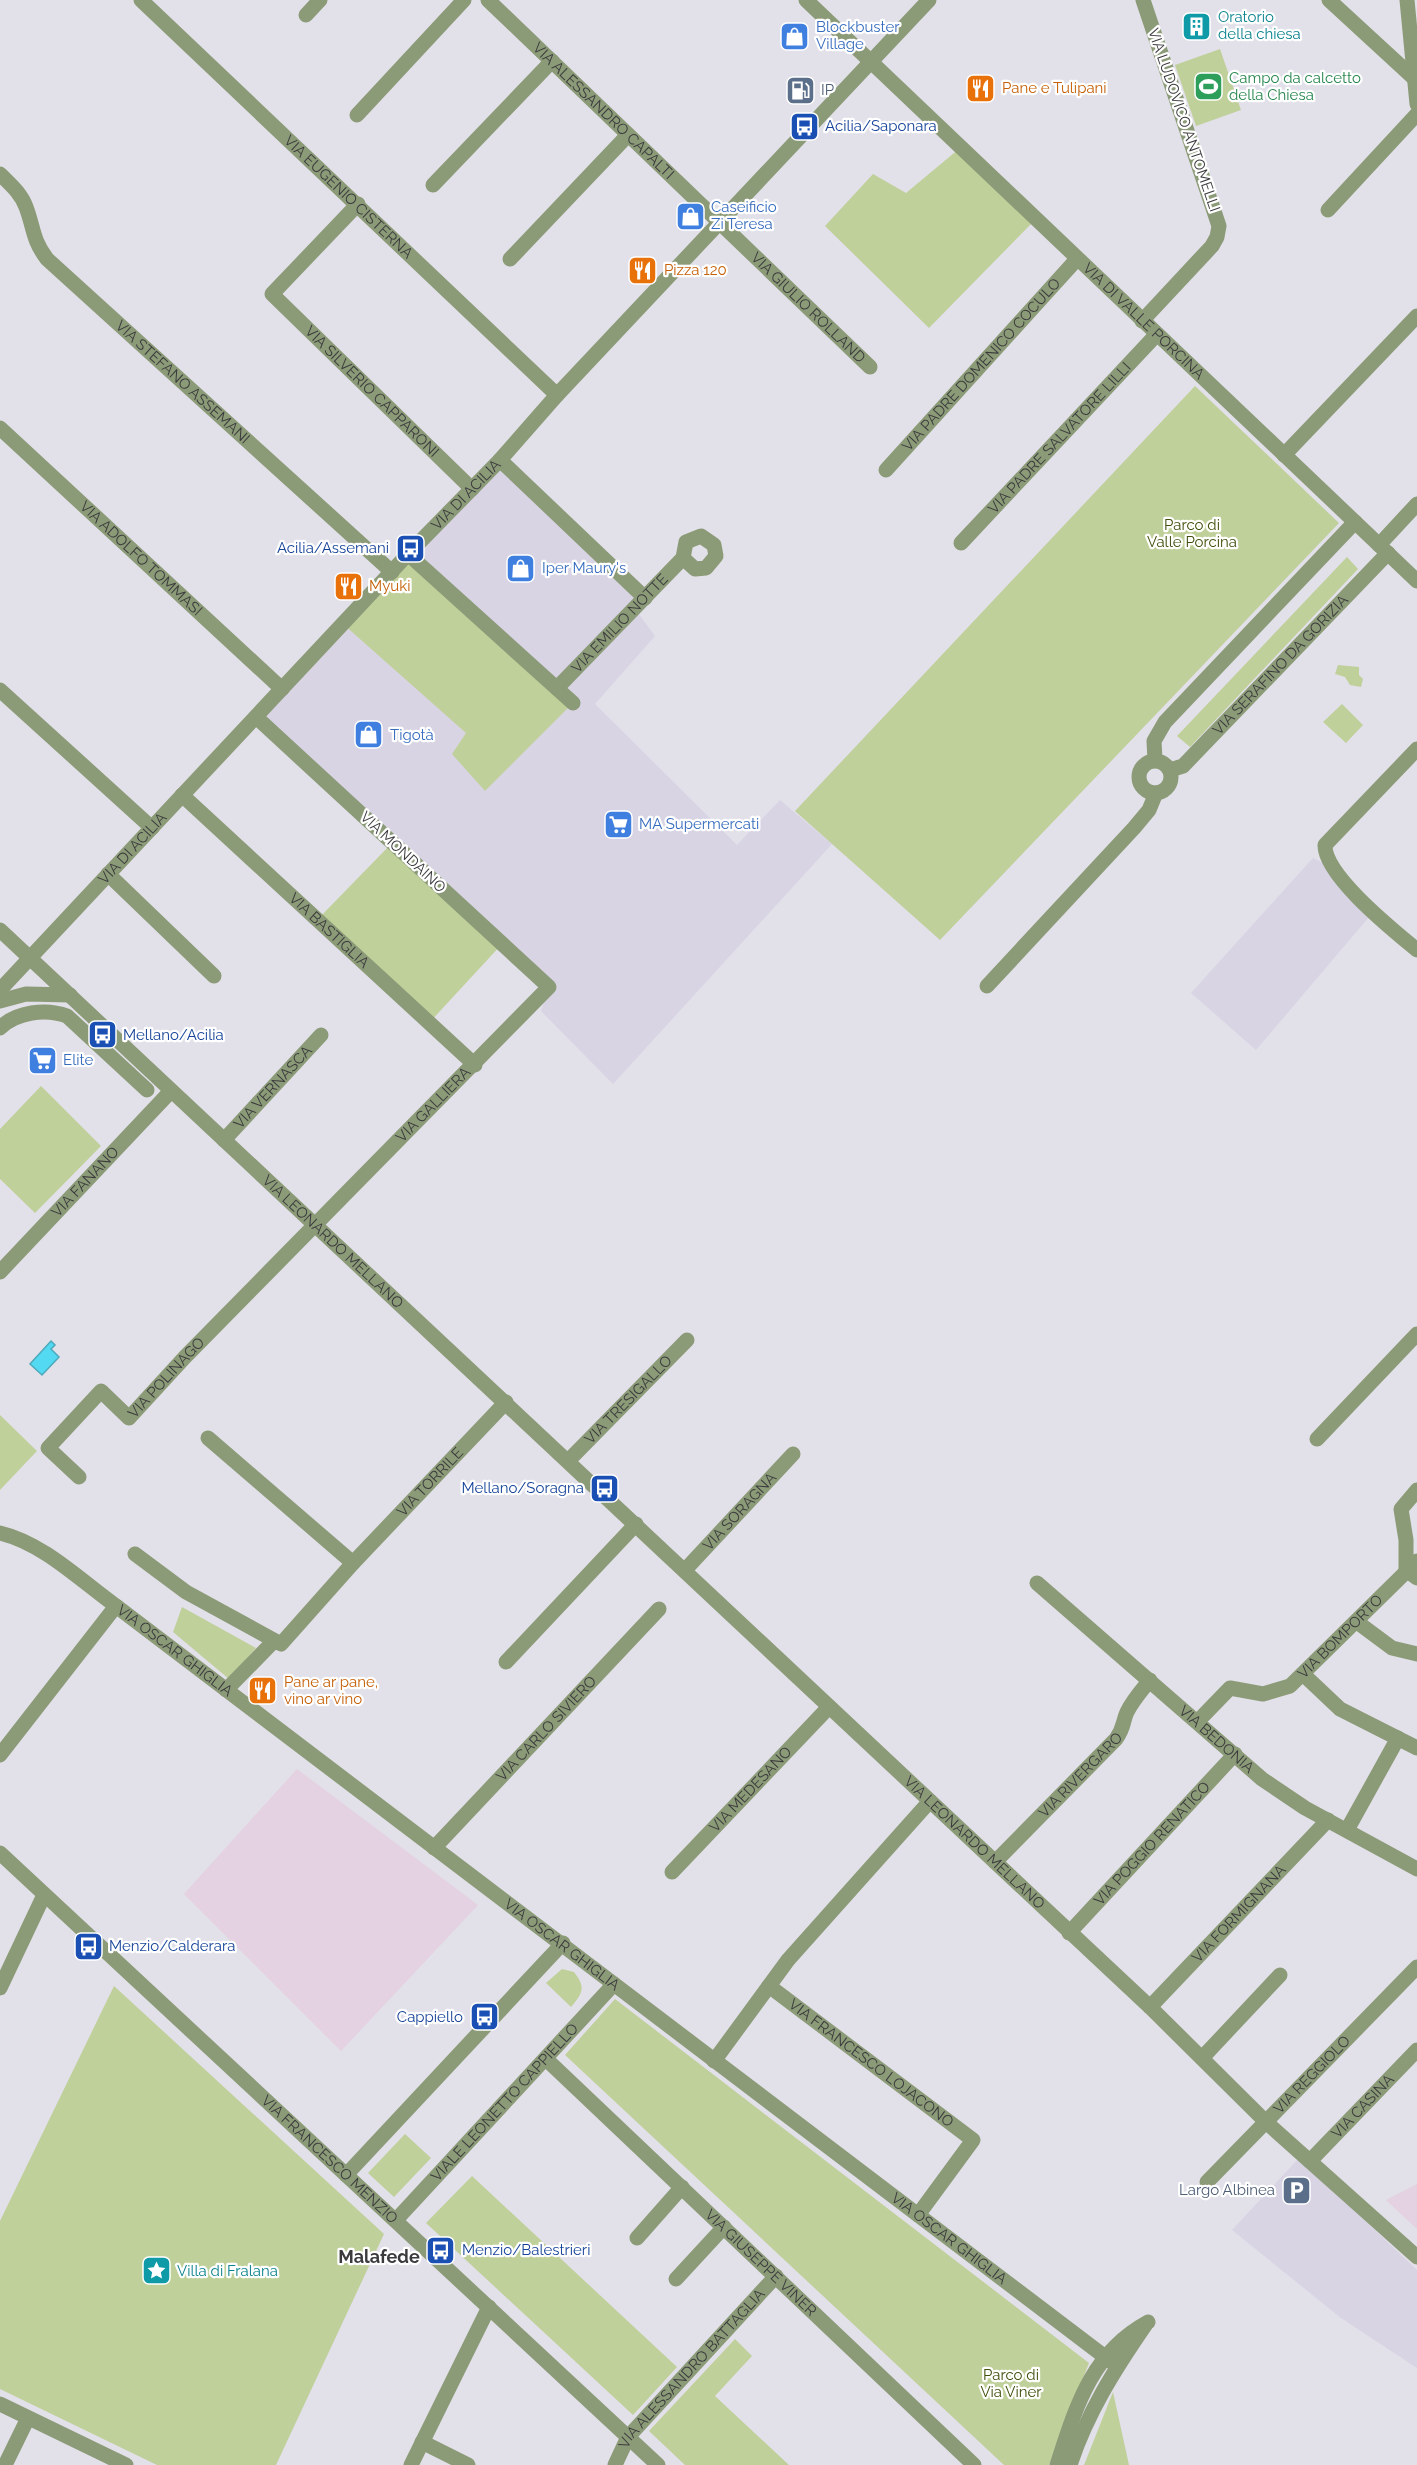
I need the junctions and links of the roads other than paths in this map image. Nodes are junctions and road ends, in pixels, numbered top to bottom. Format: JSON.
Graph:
{"nodes":[{"id":1,"x":141,"y":0,"type":"edge"},
{"id":2,"x":320,"y":0,"type":"edge"},
{"id":3,"x":464,"y":0,"type":"edge"},
{"id":4,"x":488,"y":0,"type":"edge"},
{"id":5,"x":806,"y":0,"type":"edge"},
{"id":6,"x":929,"y":0,"type":"edge"},
{"id":7,"x":1143,"y":0,"type":"edge"},
{"id":8,"x":1329,"y":0,"type":"edge"},
{"id":9,"x":1407,"y":0,"type":"edge"},
{"id":10,"x":306,"y":15,"type":"dead end"},
{"id":11,"x":552,"y":61,"type":"junction"},
{"id":12,"x":870,"y":62,"type":"junction"},
{"id":13,"x":1416,"y":80,"type":"edge"},
{"id":14,"x":1417,"y":104,"type":"edge"},
{"id":15,"x":1417,"y":114,"type":"edge"},
{"id":16,"x":357,"y":115,"type":"dead end"},
{"id":17,"x":627,"y":135,"type":"junction"},
{"id":18,"x":0,"y":174,"type":"edge"},
{"id":19,"x":433,"y":185,"type":"dead end"},
{"id":20,"x":358,"y":204,"type":"junction"},
{"id":21,"x":1328,"y":210,"type":"dead end"},
{"id":22,"x":720,"y":224,"type":"junction"},
{"id":23,"x":510,"y":259,"type":"dead end"},
{"id":24,"x":1077,"y":260,"type":"junction"},
{"id":25,"x":1417,"y":316,"type":"edge"},
{"id":26,"x":1142,"y":321,"type":"junction"},
{"id":27,"x":1157,"y":334,"type":"junction"},
{"id":28,"x":870,"y":366,"type":"dead end"},
{"id":29,"x":557,"y":395,"type":"junction"},
{"id":30,"x":0,"y":428,"type":"edge"},
{"id":31,"x":1284,"y":455,"type":"junction"},
{"id":32,"x":500,"y":460,"type":"junction"},
{"id":33,"x":886,"y":470,"type":"dead end"},
{"id":34,"x":472,"y":489,"type":"junction"},
{"id":35,"x":1417,"y":504,"type":"edge"},
{"id":36,"x":1355,"y":522,"type":"junction"},
{"id":37,"x":961,"y":543,"type":"dead end"},
{"id":38,"x":1383,"y":549,"type":"junction"},
{"id":39,"x":408,"y":554,"type":"junction"},
{"id":40,"x":683,"y":558,"type":"dead end"},
{"id":41,"x":392,"y":572,"type":"junction"},
{"id":42,"x":1414,"y":573,"type":"edge"},
{"id":43,"x":645,"y":598,"type":"junction"},
{"id":44,"x":557,"y":688,"type":"junction"},
{"id":45,"x":282,"y":689,"type":"junction"},
{"id":46,"x":0,"y":690,"type":"edge"},
{"id":47,"x":573,"y":703,"type":"dead end"},
{"id":48,"x":256,"y":717,"type":"junction"},
{"id":49,"x":1417,"y":749,"type":"edge"},
{"id":50,"x":1155,"y":760,"type":"junction"},
{"id":51,"x":1170,"y":770,"type":"junction"},
{"id":52,"x":1156,"y":793,"type":"junction"},
{"id":53,"x":182,"y":795,"type":"junction"},
{"id":54,"x":152,"y":828,"type":"junction"},
{"id":55,"x":108,"y":874,"type":"junction"},
{"id":56,"x":0,"y":930,"type":"edge"},
{"id":57,"x":1417,"y":950,"type":"edge"},
{"id":58,"x":30,"y":958,"type":"junction"},
{"id":59,"x":214,"y":976,"type":"dead end"},
{"id":60,"x":987,"y":986,"type":"dead end"},
{"id":61,"x":549,"y":987,"type":"joint"},
{"id":62,"x":0,"y":990,"type":"edge"},
{"id":63,"x":70,"y":995,"type":"junction"},
{"id":64,"x":0,"y":1000,"type":"edge"},
{"id":65,"x":0,"y":1028,"type":"edge"},
{"id":66,"x":321,"y":1035,"type":"dead end"},
{"id":67,"x":116,"y":1049,"type":"junction"},
{"id":68,"x":475,"y":1065,"type":"junction"},
{"id":69,"x":147,"y":1090,"type":"dead end"},
{"id":70,"x":171,"y":1091,"type":"junction"},
{"id":71,"x":224,"y":1140,"type":"junction"},
{"id":72,"x":316,"y":1225,"type":"junction"},
{"id":73,"x":0,"y":1272,"type":"edge"},
{"id":74,"x":1417,"y":1334,"type":"edge"},
{"id":75,"x":687,"y":1340,"type":"dead end"},
{"id":76,"x":506,"y":1402,"type":"junction"},
{"id":77,"x":208,"y":1438,"type":"dead end"},
{"id":78,"x":1317,"y":1439,"type":"dead end"},
{"id":79,"x":793,"y":1454,"type":"dead end"},
{"id":80,"x":568,"y":1461,"type":"junction"},
{"id":81,"x":79,"y":1478,"type":"dead end"},
{"id":82,"x":1417,"y":1490,"type":"edge"},
{"id":83,"x":636,"y":1524,"type":"junction"},
{"id":84,"x":0,"y":1533,"type":"edge"},
{"id":85,"x":135,"y":1554,"type":"dead end"},
{"id":86,"x":353,"y":1563,"type":"junction"},
{"id":87,"x":685,"y":1570,"type":"junction"},
{"id":88,"x":1414,"y":1570,"type":"edge"},
{"id":89,"x":1037,"y":1583,"type":"dead end"},
{"id":90,"x":116,"y":1606,"type":"junction"},
{"id":91,"x":658,"y":1609,"type":"dead end"},
{"id":92,"x":1357,"y":1622,"type":"junction"},
{"id":93,"x":274,"y":1641,"type":"junction"},
{"id":94,"x":1417,"y":1654,"type":"edge"},
{"id":95,"x":506,"y":1662,"type":"dead end"},
{"id":96,"x":1304,"y":1675,"type":"junction"},
{"id":97,"x":1150,"y":1680,"type":"junction"},
{"id":98,"x":226,"y":1690,"type":"junction"},
{"id":99,"x":829,"y":1707,"type":"junction"},
{"id":100,"x":1198,"y":1721,"type":"junction"},
{"id":101,"x":1398,"y":1738,"type":"junction"},
{"id":102,"x":1417,"y":1748,"type":"edge"},
{"id":103,"x":1235,"y":1754,"type":"junction"},
{"id":104,"x":0,"y":1755,"type":"edge"},
{"id":105,"x":930,"y":1801,"type":"junction"},
{"id":106,"x":1328,"y":1820,"type":"junction"},
{"id":107,"x":1347,"y":1830,"type":"junction"},
{"id":108,"x":434,"y":1848,"type":"junction"},
{"id":109,"x":0,"y":1853,"type":"edge"},
{"id":110,"x":995,"y":1862,"type":"junction"},
{"id":111,"x":1417,"y":1869,"type":"edge"},
{"id":112,"x":672,"y":1872,"type":"dead end"},
{"id":113,"x":44,"y":1895,"type":"junction"},
{"id":114,"x":1069,"y":1933,"type":"junction"},
{"id":115,"x":563,"y":1943,"type":"junction"},
{"id":116,"x":1417,"y":1967,"type":"edge"},
{"id":117,"x":1280,"y":1975,"type":"dead end"},
{"id":118,"x":614,"y":1984,"type":"junction"},
{"id":119,"x":769,"y":1986,"type":"junction"},
{"id":120,"x":0,"y":1988,"type":"edge"},
{"id":121,"x":1150,"y":2007,"type":"junction"},
{"id":122,"x":1417,"y":2050,"type":"edge"},
{"id":123,"x":1202,"y":2058,"type":"junction"},
{"id":124,"x":546,"y":2059,"type":"junction"},
{"id":125,"x":714,"y":2061,"type":"junction"},
{"id":126,"x":1266,"y":2122,"type":"junction"},
{"id":127,"x":1310,"y":2161,"type":"junction"},
{"id":128,"x":346,"y":2175,"type":"junction"},
{"id":129,"x":1207,"y":2182,"type":"dead end"},
{"id":130,"x":682,"y":2187,"type":"junction"},
{"id":131,"x":918,"y":2215,"type":"junction"},
{"id":132,"x":396,"y":2220,"type":"junction"},
{"id":133,"x":724,"y":2227,"type":"junction"},
{"id":134,"x":637,"y":2238,"type":"dead end"},
{"id":135,"x":1417,"y":2258,"type":"edge"},
{"id":136,"x":776,"y":2276,"type":"junction"},
{"id":137,"x":676,"y":2279,"type":"dead end"},
{"id":138,"x":489,"y":2307,"type":"junction"},
{"id":139,"x":1111,"y":2362,"type":"junction"},
{"id":140,"x":0,"y":2404,"type":"edge"},
{"id":141,"x":28,"y":2418,"type":"junction"},
{"id":142,"x":628,"y":2437,"type":"junction"},
{"id":143,"x":422,"y":2442,"type":"junction"},
{"id":144,"x":5,"y":2465,"type":"edge"},
{"id":145,"x":126,"y":2465,"type":"edge"},
{"id":146,"x":411,"y":2465,"type":"edge"},
{"id":147,"x":468,"y":2465,"type":"edge"},
{"id":148,"x":615,"y":2465,"type":"edge"},
{"id":149,"x":658,"y":2465,"type":"edge"},
{"id":150,"x":974,"y":2465,"type":"edge"},
{"id":151,"x":1057,"y":2465,"type":"edge"},
{"id":152,"x":1070,"y":2465,"type":"edge"}],
"edges":[{"from":1,"to":20,"type":"street","name":"VIA EUGENIO CISTERNA"},
{"from":2,"to":10,"type":"street"},
{"from":3,"to":16,"type":"street"},
{"from":4,"to":11,"type":"street","name":"VIA ALESSANDRO CAPALTI"},
{"from":5,"to":12,"type":"street","name":"VIA DI VALLE PORCINA"},
{"from":6,"to":12,"type":"street","name":"VIA DI ACILIA"},
{"from":7,"to":26,"type":"street","name":"VIA LUDOVICO ANTOMELLI"},
{"from":8,"to":13,"type":"street"},
{"from":9,"to":13,"type":"street"},
{"from":11,"to":17,"type":"street","name":"VIA ALESSANDRO CAPALTI"},
{"from":11,"to":19,"type":"street"},
{"from":12,"to":22,"type":"street","name":"VIA DI ACILIA"},
{"from":12,"to":24,"type":"street","name":"VIA DI VALLE PORCINA"},
{"from":13,"to":14,"type":"street"},
{"from":15,"to":21,"type":"street"},
{"from":17,"to":22,"type":"street","name":"VIA ALESSANDRO CAPALTI"},
{"from":17,"to":23,"type":"street"},
{"from":18,"to":41,"type":"street","name":"VIA STEFANO ASSEMANI"},
{"from":20,"to":29,"type":"street","name":"VIA EUGENIO CISTERNA"},
{"from":20,"to":34,"type":"street","name":"VIA SILVERIO CAPPARONI"},
{"from":22,"to":28,"type":"street","name":"VIA GIULIO ROLLAND"},
{"from":22,"to":29,"type":"street","name":"VIA DI ACILIA"},
{"from":24,"to":26,"type":"street","name":"VIA DI VALLE PORCINA"},
{"from":24,"to":33,"type":"street","name":"VIA PADRE DOMENICO COCULO"},
{"from":25,"to":31,"type":"street"},
{"from":26,"to":27,"type":"street","name":"VIA DI VALLE PORCINA"},
{"from":27,"to":31,"type":"street","name":"VIA DI VALLE PORCINA"},
{"from":27,"to":37,"type":"street","name":"VIA PADRE SALVATORE LILLI"},
{"from":29,"to":32,"type":"street","name":"VIA DI ACILIA"},
{"from":30,"to":45,"type":"street","name":"VIA ADOLFO TOMMASI"},
{"from":31,"to":36,"type":"street","name":"VIA DI VALLE PORCINA"},
{"from":32,"to":34,"type":"street","name":"VIA DI ACILIA"},
{"from":32,"to":43,"type":"street"},
{"from":34,"to":39,"type":"street","name":"VIA DI ACILIA"},
{"from":35,"to":38,"type":"street","name":"VIA SERAFINO DA GORIZIA"},
{"from":36,"to":38,"type":"street","name":"VIA DI VALLE PORCINA"},
{"from":36,"to":50,"type":"street"},
{"from":38,"to":42,"type":"street","name":"VIA DI VALLE PORCINA"},
{"from":38,"to":51,"type":"street","name":"VIA SERAFINO DA GORIZIA"},
{"from":39,"to":41,"type":"street","name":"VIA DI ACILIA"},
{"from":39,"to":44,"type":"street"},
{"from":40,"to":43,"type":"street","name":"VIA EMILIO NOTTE"},
{"from":41,"to":45,"type":"street","name":"VIA DI ACILIA"},
{"from":43,"to":44,"type":"street","name":"VIA EMILIO NOTTE"},
{"from":44,"to":47,"type":"street"},
{"from":45,"to":48,"type":"street","name":"VIA DI ACILIA"},
{"from":46,"to":54,"type":"street"},
{"from":48,"to":53,"type":"street","name":"VIA DI ACILIA"},
{"from":48,"to":61,"type":"street","name":"VIA MONDAINO"},
{"from":49,"to":57,"type":"street"},
{"from":50,"to":51,"type":"street"},
{"from":50,"to":52,"type":"street"},
{"from":51,"to":52,"type":"street"},
{"from":52,"to":60,"type":"street"},
{"from":53,"to":54,"type":"street","name":"VIA DI ACILIA"},
{"from":53,"to":68,"type":"street","name":"VIA BASTIGLIA"},
{"from":54,"to":55,"type":"street","name":"VIA DI ACILIA"},
{"from":55,"to":58,"type":"street","name":"VIA DI ACILIA"},
{"from":55,"to":59,"type":"street"},
{"from":56,"to":58,"type":"street","name":"VIA LEONARDO MELLANO"},
{"from":58,"to":62,"type":"street","name":"VIA DI ACILIA"},
{"from":58,"to":63,"type":"street","name":"VIA LEONARDO MELLANO"},
{"from":61,"to":68,"type":"street","name":"VIA GALLIERA"},
{"from":63,"to":64,"type":"street"},
{"from":63,"to":67,"type":"street","name":"VIA LEONARDO MELLANO"},
{"from":65,"to":67,"type":"street"},
{"from":66,"to":71,"type":"street","name":"VIA VERNASCA"},
{"from":67,"to":69,"type":"street"},
{"from":67,"to":70,"type":"street","name":"VIA LEONARDO MELLANO"},
{"from":68,"to":72,"type":"street","name":"VIA GALLIERA"},
{"from":70,"to":71,"type":"street","name":"VIA LEONARDO MELLANO"},
{"from":70,"to":73,"type":"street","name":"VIA FANANO"},
{"from":71,"to":72,"type":"street","name":"VIA LEONARDO MELLANO"},
{"from":72,"to":76,"type":"street","name":"VIA LEONARDO MELLANO"},
{"from":72,"to":81,"type":"street","name":"VIA POLINAGO"},
{"from":74,"to":78,"type":"street"},
{"from":75,"to":80,"type":"street","name":"VIA TRESIGALLO"},
{"from":76,"to":80,"type":"street","name":"VIA LEONARDO MELLANO"},
{"from":76,"to":86,"type":"street","name":"VIA TORRILE"},
{"from":77,"to":86,"type":"street"},
{"from":79,"to":87,"type":"street","name":"VIA SORAGNA"},
{"from":80,"to":83,"type":"street","name":"VIA LEONARDO MELLANO"},
{"from":82,"to":88,"type":"street"},
{"from":83,"to":87,"type":"street","name":"VIA LEONARDO MELLANO"},
{"from":83,"to":95,"type":"street"},
{"from":84,"to":90,"type":"street","name":"VIA OSCAR GHIGLIA"},
{"from":85,"to":93,"type":"street"},
{"from":86,"to":93,"type":"street","name":"VIA TORRILE"},
{"from":87,"to":99,"type":"street","name":"VIA LEONARDO MELLANO"},
{"from":88,"to":92,"type":"street","name":"VIA BOMPORTO"},
{"from":89,"to":97,"type":"street","name":"VIA BEDONIA"},
{"from":90,"to":98,"type":"street","name":"VIA OSCAR GHIGLIA"},
{"from":90,"to":104,"type":"street"},
{"from":91,"to":108,"type":"street","name":"VIA CARLO SIVIERO"},
{"from":92,"to":94,"type":"street"},
{"from":92,"to":96,"type":"street","name":"VIA BOMPORTO"},
{"from":93,"to":98,"type":"street","name":"VIA TORRILE"},
{"from":96,"to":100,"type":"street","name":"VIA BOMPORTO"},
{"from":96,"to":101,"type":"street"},
{"from":97,"to":100,"type":"street","name":"VIA BEDONIA"},
{"from":97,"to":110,"type":"street","name":"VIA RIVERGARO"},
{"from":98,"to":108,"type":"street","name":"VIA OSCAR GHIGLIA"},
{"from":99,"to":105,"type":"street","name":"VIA LEONARDO MELLANO"},
{"from":99,"to":112,"type":"street","name":"VIA MEDESANO"},
{"from":100,"to":103,"type":"street","name":"VIA BEDONIA"},
{"from":101,"to":102,"type":"street"},
{"from":101,"to":107,"type":"street"},
{"from":103,"to":106,"type":"street","name":"VIA BEDONIA"},
{"from":103,"to":114,"type":"street","name":"VIA POGGIO RENATICO"},
{"from":105,"to":110,"type":"street","name":"VIA LEONARDO MELLANO"},
{"from":105,"to":119,"type":"street"},
{"from":106,"to":107,"type":"street","name":"VIA BEDONIA"},
{"from":106,"to":121,"type":"street","name":"VIA FORMIGNANA"},
{"from":107,"to":111,"type":"street","name":"VIA BEDONIA"},
{"from":108,"to":115,"type":"street","name":"VIA OSCAR GHIGLIA"},
{"from":109,"to":113,"type":"street","name":"VIA FRANCESCO MENZIO"},
{"from":110,"to":114,"type":"street","name":"VIA LEONARDO MELLANO"},
{"from":113,"to":120,"type":"street"},
{"from":113,"to":128,"type":"street","name":"VIA FRANCESCO MENZIO"},
{"from":114,"to":121,"type":"street","name":"VIA LEONARDO MELLANO"},
{"from":115,"to":118,"type":"street","name":"VIA OSCAR GHIGLIA"},
{"from":115,"to":128,"type":"street"},
{"from":116,"to":126,"type":"street","name":"VIA REGGIOLO"},
{"from":117,"to":123,"type":"street"},
{"from":118,"to":124,"type":"street","name":"VIALE LEONETTO CAPPIELLO"},
{"from":118,"to":125,"type":"street","name":"VIA OSCAR GHIGLIA"},
{"from":119,"to":125,"type":"street"},
{"from":119,"to":131,"type":"street","name":"VIA FRANCESCO LOJACONO"},
{"from":121,"to":123,"type":"street","name":"VIA LEONARDO MELLANO"},
{"from":122,"to":127,"type":"street","name":"VIA CASINA"},
{"from":123,"to":126,"type":"street","name":"VIA LEONARDO MELLANO"},
{"from":124,"to":130,"type":"street","name":"VIA GIUSEPPE VINER"},
{"from":124,"to":132,"type":"street","name":"VIALE LEONETTO CAPPIELLO"},
{"from":125,"to":131,"type":"street","name":"VIA OSCAR GHIGLIA"},
{"from":126,"to":127,"type":"street","name":"VIA LEONARDO MELLANO"},
{"from":126,"to":129,"type":"street","name":"VIA REGGIOLO"},
{"from":127,"to":135,"type":"street","name":"VIA LEONARDO MELLANO"},
{"from":128,"to":132,"type":"street","name":"VIA FRANCESCO MENZIO"},
{"from":130,"to":133,"type":"street","name":"VIA GIUSEPPE VINER"},
{"from":130,"to":134,"type":"street"},
{"from":131,"to":139,"type":"street","name":"VIA OSCAR GHIGLIA"},
{"from":132,"to":138,"type":"street","name":"VIA FRANCESCO MENZIO"},
{"from":133,"to":136,"type":"street","name":"VIA GIUSEPPE VINER"},
{"from":133,"to":137,"type":"street"},
{"from":136,"to":142,"type":"street","name":"VIA ALESSANDRO BATTAGLIA"},
{"from":136,"to":150,"type":"street","name":"VIA GIUSEPPE VINER"},
{"from":138,"to":142,"type":"street","name":"VIA FRANCESCO MENZIO"},
{"from":138,"to":143,"type":"street"},
{"from":139,"to":151,"type":"street"},
{"from":139,"to":152,"type":"street"},
{"from":140,"to":141,"type":"street"},
{"from":141,"to":144,"type":"street"},
{"from":141,"to":145,"type":"street"},
{"from":142,"to":148,"type":"street","name":"VIA ALESSANDRO BATTAGLIA"},
{"from":142,"to":149,"type":"street","name":"VIA FRANCESCO MENZIO"},
{"from":143,"to":146,"type":"street"},
{"from":143,"to":147,"type":"street"}]}
